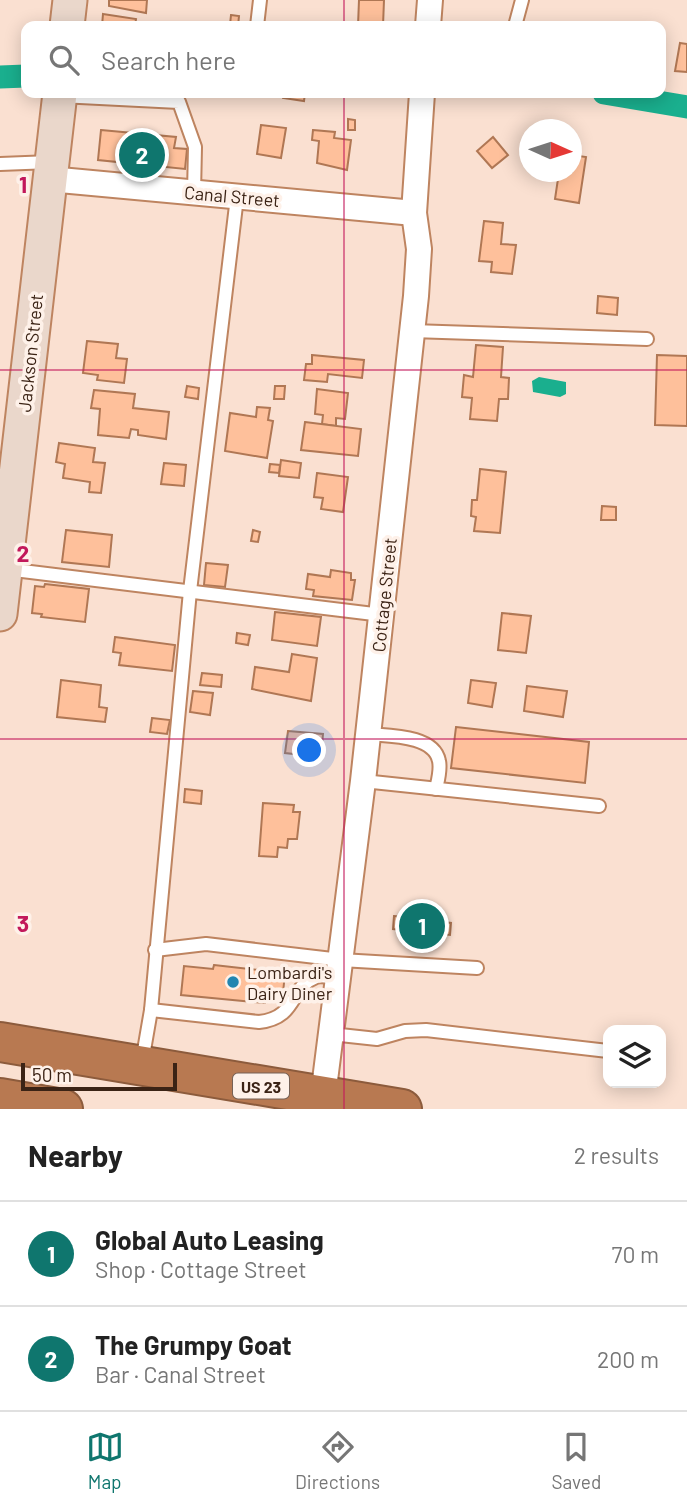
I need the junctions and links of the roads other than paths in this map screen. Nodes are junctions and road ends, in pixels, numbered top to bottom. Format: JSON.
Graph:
{"nodes":[{"id":1,"x":70,"y":0,"type":"edge"},
{"id":2,"x":260,"y":0,"type":"edge"},
{"id":3,"x":430,"y":0,"type":"edge"},
{"id":4,"x":522,"y":0,"type":"edge"},
{"id":5,"x":68,"y":21,"type":"edge"},
{"id":6,"x":258,"y":21,"type":"edge"},
{"id":7,"x":428,"y":21,"type":"edge"},
{"id":8,"x":516,"y":21,"type":"edge"},
{"id":9,"x":59,"y":98,"type":"edge"},
{"id":10,"x":181,"y":98,"type":"edge"},
{"id":11,"x":422,"y":98,"type":"edge"},
{"id":12,"x":0,"y":164,"type":"edge"},
{"id":13,"x":50,"y":171,"type":"junction"},
{"id":14,"x":194,"y":193,"type":"junction"},
{"id":15,"x":237,"y":197,"type":"junction"},
{"id":16,"x":414,"y":214,"type":"junction"},
{"id":17,"x":412,"y":331,"type":"junction"},
{"id":18,"x":648,"y":339,"type":"dead end"},
{"id":19,"x":6,"y":568,"type":"junction"},
{"id":20,"x":190,"y":591,"type":"junction"},
{"id":21,"x":0,"y":614,"type":"edge"},
{"id":22,"x":382,"y":615,"type":"junction"},
{"id":23,"x":369,"y":734,"type":"junction"},
{"id":24,"x":363,"y":781,"type":"junction"},
{"id":25,"x":436,"y":789,"type":"junction"},
{"id":26,"x":599,"y":806,"type":"dead end"},
{"id":27,"x":155,"y":950,"type":"junction"},
{"id":28,"x":477,"y":968,"type":"dead end"},
{"id":29,"x":340,"y":969,"type":"junction"},
{"id":30,"x":151,"y":1010,"type":"junction"},
{"id":31,"x":331,"y":1034,"type":"junction"},
{"id":32,"x":0,"y":1042,"type":"edge"},
{"id":33,"x":603,"y":1050,"type":"edge"},
{"id":34,"x":142,"y":1066,"type":"junction"},
{"id":35,"x":323,"y":1096,"type":"junction"},
{"id":36,"x":0,"y":1098,"type":"edge"},
{"id":37,"x":63,"y":1109,"type":"edge"},
{"id":38,"x":402,"y":1109,"type":"edge"}],
"edges":[{"from":1,"to":5,"type":"main road"},
{"from":2,"to":6,"type":"lane"},
{"from":3,"to":7,"type":"street"},
{"from":4,"to":8,"type":"lane"},
{"from":9,"to":13,"type":"main road","name":"Jackson Street"},
{"from":10,"to":14,"type":"lane"},
{"from":11,"to":16,"type":"street","name":"Cottage Street"},
{"from":12,"to":13,"type":"lane"},
{"from":13,"to":14,"type":"street","name":"Canal Street"},
{"from":13,"to":19,"type":"main road","name":"Jackson Street"},
{"from":14,"to":15,"type":"street","name":"Canal Street"},
{"from":15,"to":16,"type":"street","name":"Canal Street"},
{"from":15,"to":20,"type":"lane"},
{"from":16,"to":17,"type":"street","name":"Cottage Street"},
{"from":17,"to":18,"type":"lane"},
{"from":17,"to":22,"type":"street","name":"Cottage Street"},
{"from":19,"to":20,"type":"lane"},
{"from":19,"to":21,"type":"main road","name":"Jackson Street"},
{"from":20,"to":22,"type":"lane"},
{"from":20,"to":27,"type":"lane"},
{"from":22,"to":23,"type":"street","name":"Cottage Street"},
{"from":23,"to":24,"type":"street","name":"Cottage Street"},
{"from":23,"to":25,"type":"lane"},
{"from":24,"to":25,"type":"lane"},
{"from":24,"to":29,"type":"street","name":"Cottage Street"},
{"from":25,"to":26,"type":"lane"},
{"from":27,"to":29,"type":"lane"},
{"from":27,"to":30,"type":"lane"},
{"from":28,"to":29,"type":"lane"},
{"from":29,"to":30,"type":"lane"},
{"from":29,"to":31,"type":"street","name":"Cottage Street"},
{"from":30,"to":34,"type":"lane"},
{"from":31,"to":33,"type":"lane"},
{"from":31,"to":35,"type":"street","name":"Cottage Street"},
{"from":32,"to":34,"type":"highway","number":"US 23"},
{"from":34,"to":35,"type":"highway","number":"US 23"},
{"from":35,"to":38,"type":"highway","number":"US 23"},
{"from":36,"to":37,"type":"highway"}]}
